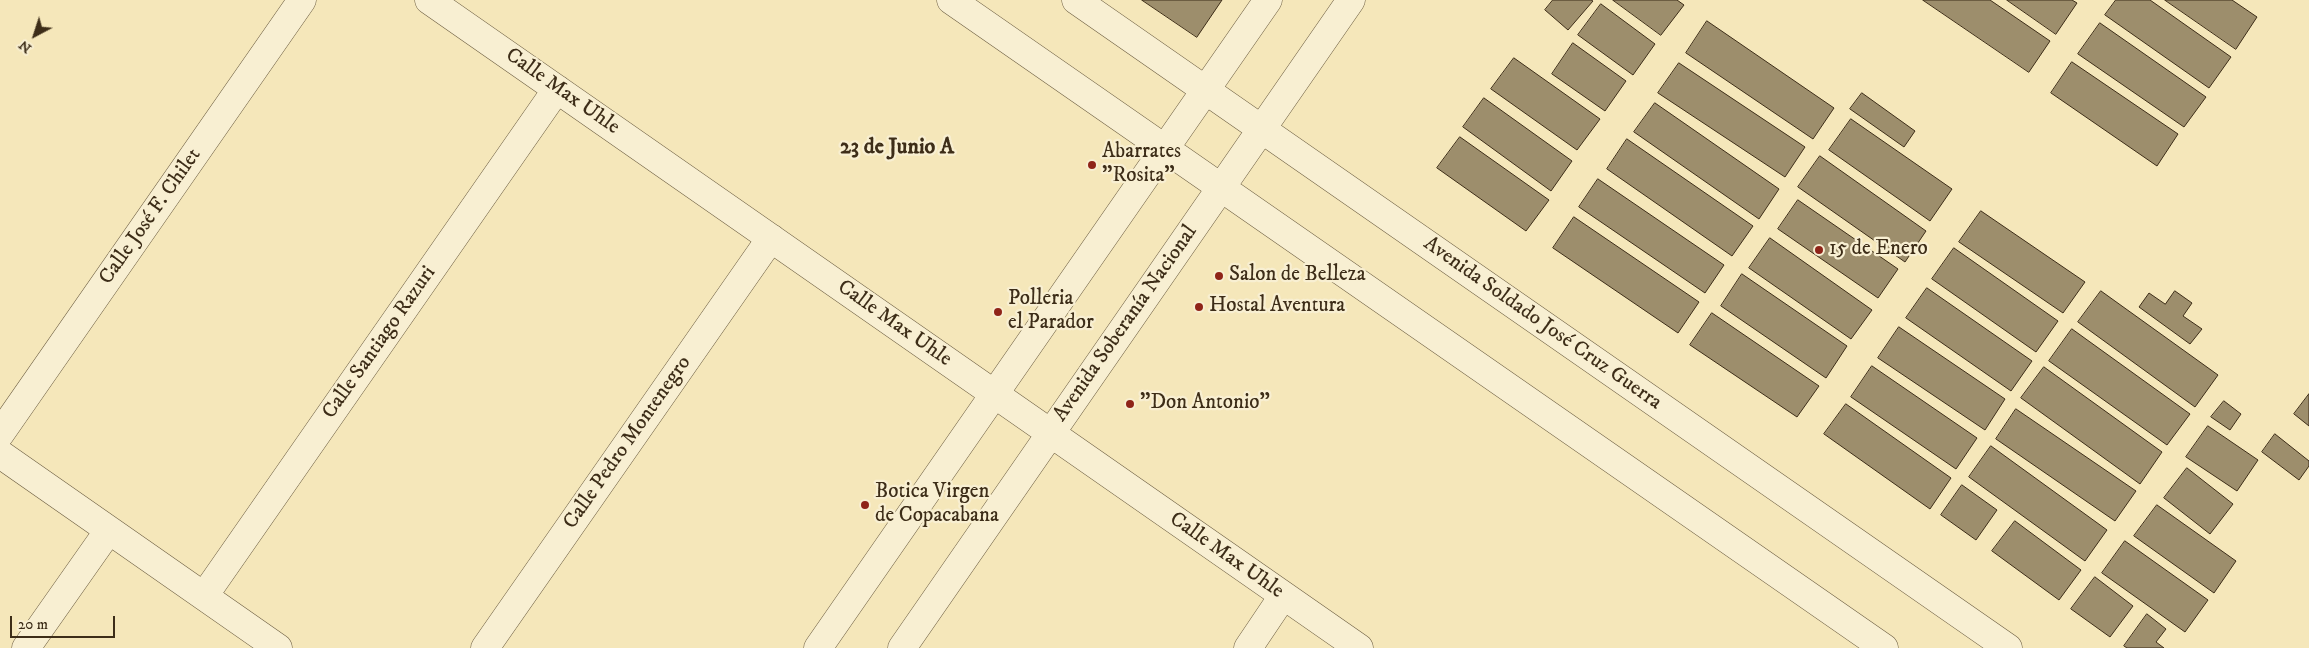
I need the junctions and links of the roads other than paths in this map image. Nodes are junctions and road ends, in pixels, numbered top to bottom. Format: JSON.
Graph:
{"nodes":[{"id":1,"x":302,"y":0,"type":"edge"},
{"id":2,"x":429,"y":0,"type":"edge"},
{"id":3,"x":951,"y":0,"type":"edge"},
{"id":4,"x":1076,"y":0,"type":"edge"},
{"id":5,"x":1268,"y":0,"type":"edge"},
{"id":6,"x":1351,"y":0,"type":"edge"},
{"id":7,"x":459,"y":8,"type":"edge"},
{"id":8,"x":557,"y":89,"type":"junction"},
{"id":9,"x":1205,"y":90,"type":"junction"},
{"id":10,"x":1261,"y":129,"type":"junction"},
{"id":11,"x":1164,"y":148,"type":"junction"},
{"id":12,"x":1221,"y":188,"type":"junction"},
{"id":13,"x":771,"y":238,"type":"junction"},
{"id":14,"x":994,"y":394,"type":"junction"},
{"id":15,"x":1050,"y":433,"type":"junction"},
{"id":16,"x":0,"y":434,"type":"edge"},
{"id":17,"x":0,"y":454,"type":"edge"},
{"id":18,"x":109,"y":530,"type":"junction"},
{"id":19,"x":204,"y":596,"type":"junction"},
{"id":20,"x":1283,"y":596,"type":"junction"},
{"id":21,"x":26,"y":648,"type":"edge"},
{"id":22,"x":278,"y":648,"type":"edge"},
{"id":23,"x":485,"y":648,"type":"edge"},
{"id":24,"x":818,"y":648,"type":"edge"},
{"id":25,"x":902,"y":648,"type":"edge"},
{"id":26,"x":1248,"y":648,"type":"edge"},
{"id":27,"x":1359,"y":648,"type":"edge"},
{"id":28,"x":1884,"y":648,"type":"edge"},
{"id":29,"x":2008,"y":648,"type":"edge"}],
"edges":[{"from":1,"to":16,"type":"street","name":"Calle José F. Chilet"},
{"from":2,"to":7,"type":"street","name":"Calle Max Uhle"},
{"from":3,"to":11,"type":"street"},
{"from":4,"to":9,"type":"street","name":"Avenida Soldado José Cruz Guerra"},
{"from":5,"to":9,"type":"street"},
{"from":6,"to":10,"type":"street","name":"Avenida Soberanía Nacional"},
{"from":7,"to":8,"type":"street","name":"Calle Max Uhle"},
{"from":8,"to":13,"type":"street","name":"Calle Max Uhle"},
{"from":8,"to":19,"type":"street","name":"Calle Santiago Razuri"},
{"from":9,"to":10,"type":"street","name":"Avenida Soldado José Cruz Guerra"},
{"from":9,"to":11,"type":"street"},
{"from":10,"to":12,"type":"street","name":"Avenida Soberanía Nacional"},
{"from":10,"to":29,"type":"street","name":"Avenida Soldado José Cruz Guerra"},
{"from":11,"to":12,"type":"street"},
{"from":11,"to":14,"type":"street"},
{"from":12,"to":15,"type":"street","name":"Avenida Soberanía Nacional"},
{"from":12,"to":28,"type":"street"},
{"from":13,"to":14,"type":"street","name":"Calle Max Uhle"},
{"from":13,"to":23,"type":"street","name":"Calle Pedro Montenegro"},
{"from":14,"to":15,"type":"street","name":"Calle Max Uhle"},
{"from":14,"to":24,"type":"street"},
{"from":15,"to":20,"type":"street","name":"Calle Max Uhle"},
{"from":15,"to":25,"type":"street","name":"Avenida Soberanía Nacional"},
{"from":17,"to":18,"type":"street"},
{"from":18,"to":19,"type":"street"},
{"from":18,"to":21,"type":"street"},
{"from":19,"to":22,"type":"street"},
{"from":20,"to":26,"type":"street"},
{"from":20,"to":27,"type":"street","name":"Calle Max Uhle"}]}
